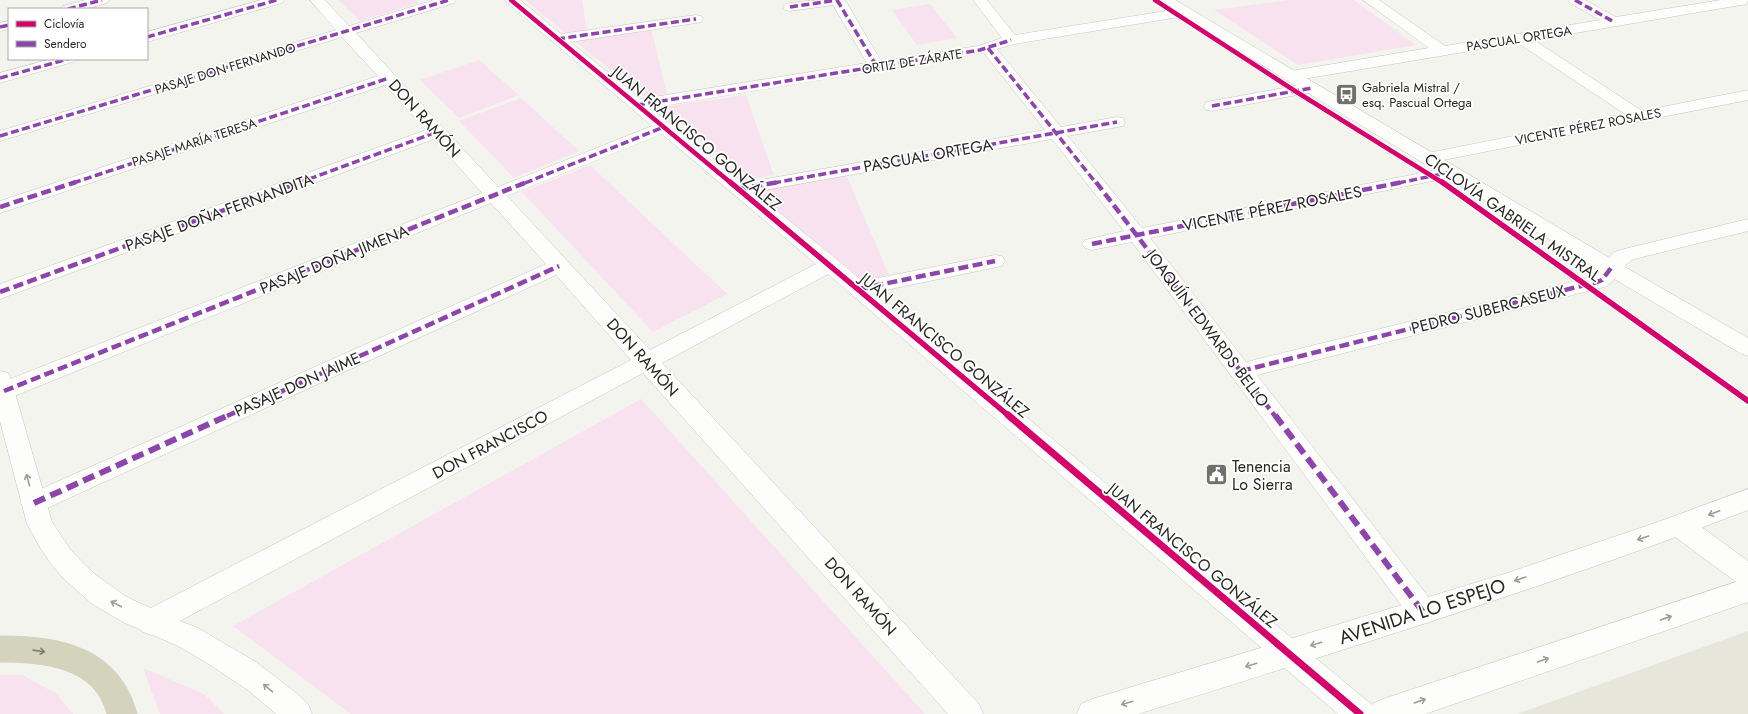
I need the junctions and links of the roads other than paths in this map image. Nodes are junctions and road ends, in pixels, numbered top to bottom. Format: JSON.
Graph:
{"nodes":[{"id":1,"x":102,"y":0,"type":"edge"},
{"id":2,"x":277,"y":0,"type":"edge"},
{"id":3,"x":317,"y":0,"type":"edge"},
{"id":4,"x":449,"y":0,"type":"edge"},
{"id":5,"x":511,"y":0,"type":"edge"},
{"id":6,"x":838,"y":0,"type":"edge"},
{"id":7,"x":980,"y":0,"type":"edge"},
{"id":8,"x":1165,"y":0,"type":"edge"},
{"id":9,"x":1370,"y":0,"type":"edge"},
{"id":10,"x":1575,"y":0,"type":"edge"},
{"id":11,"x":1747,"y":0,"type":"edge"},
{"id":12,"x":790,"y":6,"type":"dead end"},
{"id":13,"x":72,"y":8,"type":"edge"},
{"id":14,"x":1186,"y":12,"type":"junction"},
{"id":15,"x":696,"y":19,"type":"dead end"},
{"id":16,"x":1614,"y":22,"type":"junction"},
{"id":17,"x":346,"y":31,"type":"junction"},
{"id":18,"x":148,"y":37,"type":"edge"},
{"id":19,"x":1521,"y":38,"type":"junction"},
{"id":20,"x":557,"y":39,"type":"junction"},
{"id":21,"x":1011,"y":40,"type":"junction"},
{"id":22,"x":988,"y":48,"type":"junction"},
{"id":23,"x":1442,"y":51,"type":"junction"},
{"id":24,"x":64,"y":60,"type":"edge"},
{"id":25,"x":877,"y":67,"type":"junction"},
{"id":26,"x":1291,"y":76,"type":"junction"},
{"id":27,"x":0,"y":78,"type":"edge"},
{"id":28,"x":389,"y":78,"type":"junction"},
{"id":29,"x":1312,"y":88,"type":"junction"},
{"id":30,"x":1748,"y":95,"type":"edge"},
{"id":31,"x":637,"y":105,"type":"junction"},
{"id":32,"x":1212,"y":106,"type":"dead end"},
{"id":33,"x":1639,"y":116,"type":"junction"},
{"id":34,"x":1118,"y":122,"type":"dead end"},
{"id":35,"x":664,"y":127,"type":"junction"},
{"id":36,"x":437,"y":132,"type":"junction"},
{"id":37,"x":1058,"y":133,"type":"junction"},
{"id":38,"x":0,"y":136,"type":"edge"},
{"id":39,"x":1428,"y":158,"type":"junction"},
{"id":40,"x":1452,"y":172,"type":"junction"},
{"id":41,"x":738,"y":189,"type":"junction"},
{"id":42,"x":495,"y":195,"type":"junction"},
{"id":43,"x":0,"y":206,"type":"edge"},
{"id":44,"x":1748,"y":225,"type":"edge"},
{"id":45,"x":1138,"y":235,"type":"junction"},
{"id":46,"x":1092,"y":244,"type":"dead end"},
{"id":47,"x":995,"y":261,"type":"dead end"},
{"id":48,"x":559,"y":266,"type":"junction"},
{"id":49,"x":830,"y":266,"type":"junction"},
{"id":50,"x":1611,"y":268,"type":"junction"},
{"id":51,"x":859,"y":289,"type":"junction"},
{"id":52,"x":0,"y":292,"type":"edge"},
{"id":53,"x":1748,"y":348,"type":"edge"},
{"id":54,"x":647,"y":362,"type":"junction"},
{"id":55,"x":1241,"y":372,"type":"junction"},
{"id":56,"x":2,"y":385,"type":"edge"},
{"id":57,"x":1748,"y":500,"type":"edge"},
{"id":58,"x":34,"y":503,"type":"junction"},
{"id":59,"x":1680,"y":526,"type":"junction"},
{"id":60,"x":1748,"y":576,"type":"edge"},
{"id":61,"x":1748,"y":590,"type":"edge"},
{"id":62,"x":1423,"y":612,"type":"junction"},
{"id":63,"x":151,"y":622,"type":"junction"},
{"id":64,"x":0,"y":649,"type":"edge"},
{"id":65,"x":1288,"y":653,"type":"junction"},
{"id":66,"x":122,"y":714,"type":"edge"},
{"id":67,"x":297,"y":714,"type":"edge"},
{"id":68,"x":968,"y":714,"type":"edge"},
{"id":69,"x":1092,"y":714,"type":"edge"},
{"id":70,"x":1360,"y":714,"type":"edge"},
{"id":71,"x":1383,"y":714,"type":"edge"}],
"edges":[{"from":1,"to":13,"type":"street"},
{"from":2,"to":18,"type":"street"},
{"from":3,"to":17,"type":"street","name":"DON RAMÓN"},
{"from":4,"to":17,"type":"street","name":"PASAJE DON FERNANDO"},
{"from":5,"to":20,"type":"street","name":"JUAN FRANCISCO GONZÁLEZ"},
{"from":6,"to":12,"type":"street"},
{"from":6,"to":25,"type":"street"},
{"from":7,"to":21,"type":"street"},
{"from":8,"to":14,"type":"street"},
{"from":9,"to":23,"type":"street"},
{"from":10,"to":16,"type":"street"},
{"from":11,"to":16,"type":"street","name":"PASCUAL ORTEGA"},
{"from":14,"to":21,"type":"street","name":"ORTIZ DE ZÁRATE"},
{"from":14,"to":26,"type":"street"},
{"from":15,"to":20,"type":"street"},
{"from":16,"to":19,"type":"street","name":"PASCUAL ORTEGA"},
{"from":17,"to":28,"type":"street","name":"DON RAMÓN"},
{"from":17,"to":38,"type":"street","name":"PASAJE DON FERNANDO"},
{"from":19,"to":23,"type":"street","name":"PASCUAL ORTEGA"},
{"from":19,"to":33,"type":"street"},
{"from":20,"to":31,"type":"street","name":"JUAN FRANCISCO GONZÁLEZ"},
{"from":21,"to":22,"type":"street","name":"ORTIZ DE ZÁRATE"},
{"from":22,"to":25,"type":"street","name":"ORTIZ DE ZÁRATE"},
{"from":22,"to":37,"type":"street","name":"JOAQUÍN EDWARDS BELLO"},
{"from":23,"to":26,"type":"street","name":"PASCUAL ORTEGA"},
{"from":24,"to":27,"type":"street"},
{"from":25,"to":31,"type":"street","name":"ORTIZ DE ZÁRATE"},
{"from":26,"to":29,"type":"street"},
{"from":28,"to":36,"type":"street","name":"DON RAMÓN"},
{"from":28,"to":43,"type":"street","name":"PASAJE MARÍA TERESA"},
{"from":29,"to":32,"type":"street"},
{"from":29,"to":39,"type":"street"},
{"from":30,"to":33,"type":"street","name":"VICENTE PÉREZ ROSALES"},
{"from":31,"to":35,"type":"street","name":"JUAN FRANCISCO GONZÁLEZ"},
{"from":33,"to":39,"type":"street","name":"VICENTE PÉREZ ROSALES"},
{"from":34,"to":37,"type":"street","name":"PASCUAL ORTEGA"},
{"from":35,"to":41,"type":"street","name":"JUAN FRANCISCO GONZÁLEZ"},
{"from":35,"to":42,"type":"street","name":"PASAJE DOÑA JIMENA"},
{"from":36,"to":42,"type":"street","name":"DON RAMÓN"},
{"from":36,"to":52,"type":"street","name":"PASAJE DOÑA FERNANDITA"},
{"from":37,"to":41,"type":"street","name":"PASCUAL ORTEGA"},
{"from":37,"to":45,"type":"street","name":"JOAQUÍN EDWARDS BELLO"},
{"from":39,"to":40,"type":"street"},
{"from":40,"to":45,"type":"street","name":"VICENTE PÉREZ ROSALES"},
{"from":40,"to":50,"type":"street"},
{"from":41,"to":49,"type":"street","name":"JUAN FRANCISCO GONZÁLEZ"},
{"from":42,"to":48,"type":"street","name":"DON RAMÓN"},
{"from":42,"to":56,"type":"street","name":"PASAJE DOÑA JIMENA"},
{"from":44,"to":50,"type":"street","name":"PEDRO SUBERCASEUX"},
{"from":45,"to":46,"type":"street","name":"VICENTE PÉREZ ROSALES"},
{"from":45,"to":55,"type":"street","name":"JOAQUÍN EDWARDS BELLO"},
{"from":47,"to":51,"type":"street"},
{"from":48,"to":54,"type":"street","name":"DON RAMÓN"},
{"from":48,"to":58,"type":"street","name":"PASAJE DON JAIME"},
{"from":49,"to":51,"type":"street","name":"JUAN FRANCISCO GONZÁLEZ"},
{"from":49,"to":54,"type":"street","name":"DON FRANCISCO"},
{"from":50,"to":53,"type":"street"},
{"from":50,"to":55,"type":"street","name":"PEDRO SUBERCASEUX"},
{"from":51,"to":65,"type":"street","name":"JUAN FRANCISCO GONZÁLEZ"},
{"from":54,"to":63,"type":"street","name":"DON FRANCISCO"},
{"from":54,"to":68,"type":"street","name":"DON RAMÓN"},
{"from":55,"to":62,"type":"street","name":"JOAQUÍN EDWARDS BELLO"},
{"from":58,"to":56,"type":"street","one_way":true},
{"from":57,"to":59,"type":"street","name":"AVENIDA LO ESPEJO","one_way":true},
{"from":63,"to":58,"type":"street","one_way":true},
{"from":59,"to":60,"type":"street"},
{"from":59,"to":62,"type":"street","name":"AVENIDA LO ESPEJO","one_way":true},
{"from":71,"to":61,"type":"street","one_way":true},
{"from":62,"to":65,"type":"street","name":"AVENIDA LO ESPEJO","one_way":true},
{"from":67,"to":63,"type":"street","one_way":true},
{"from":64,"to":66,"type":"highway","one_way":true},
{"from":65,"to":69,"type":"street","name":"AVENIDA LO ESPEJO","one_way":true},
{"from":65,"to":70,"type":"street","name":"JUAN FRANCISCO GONZÁLEZ"}]}
